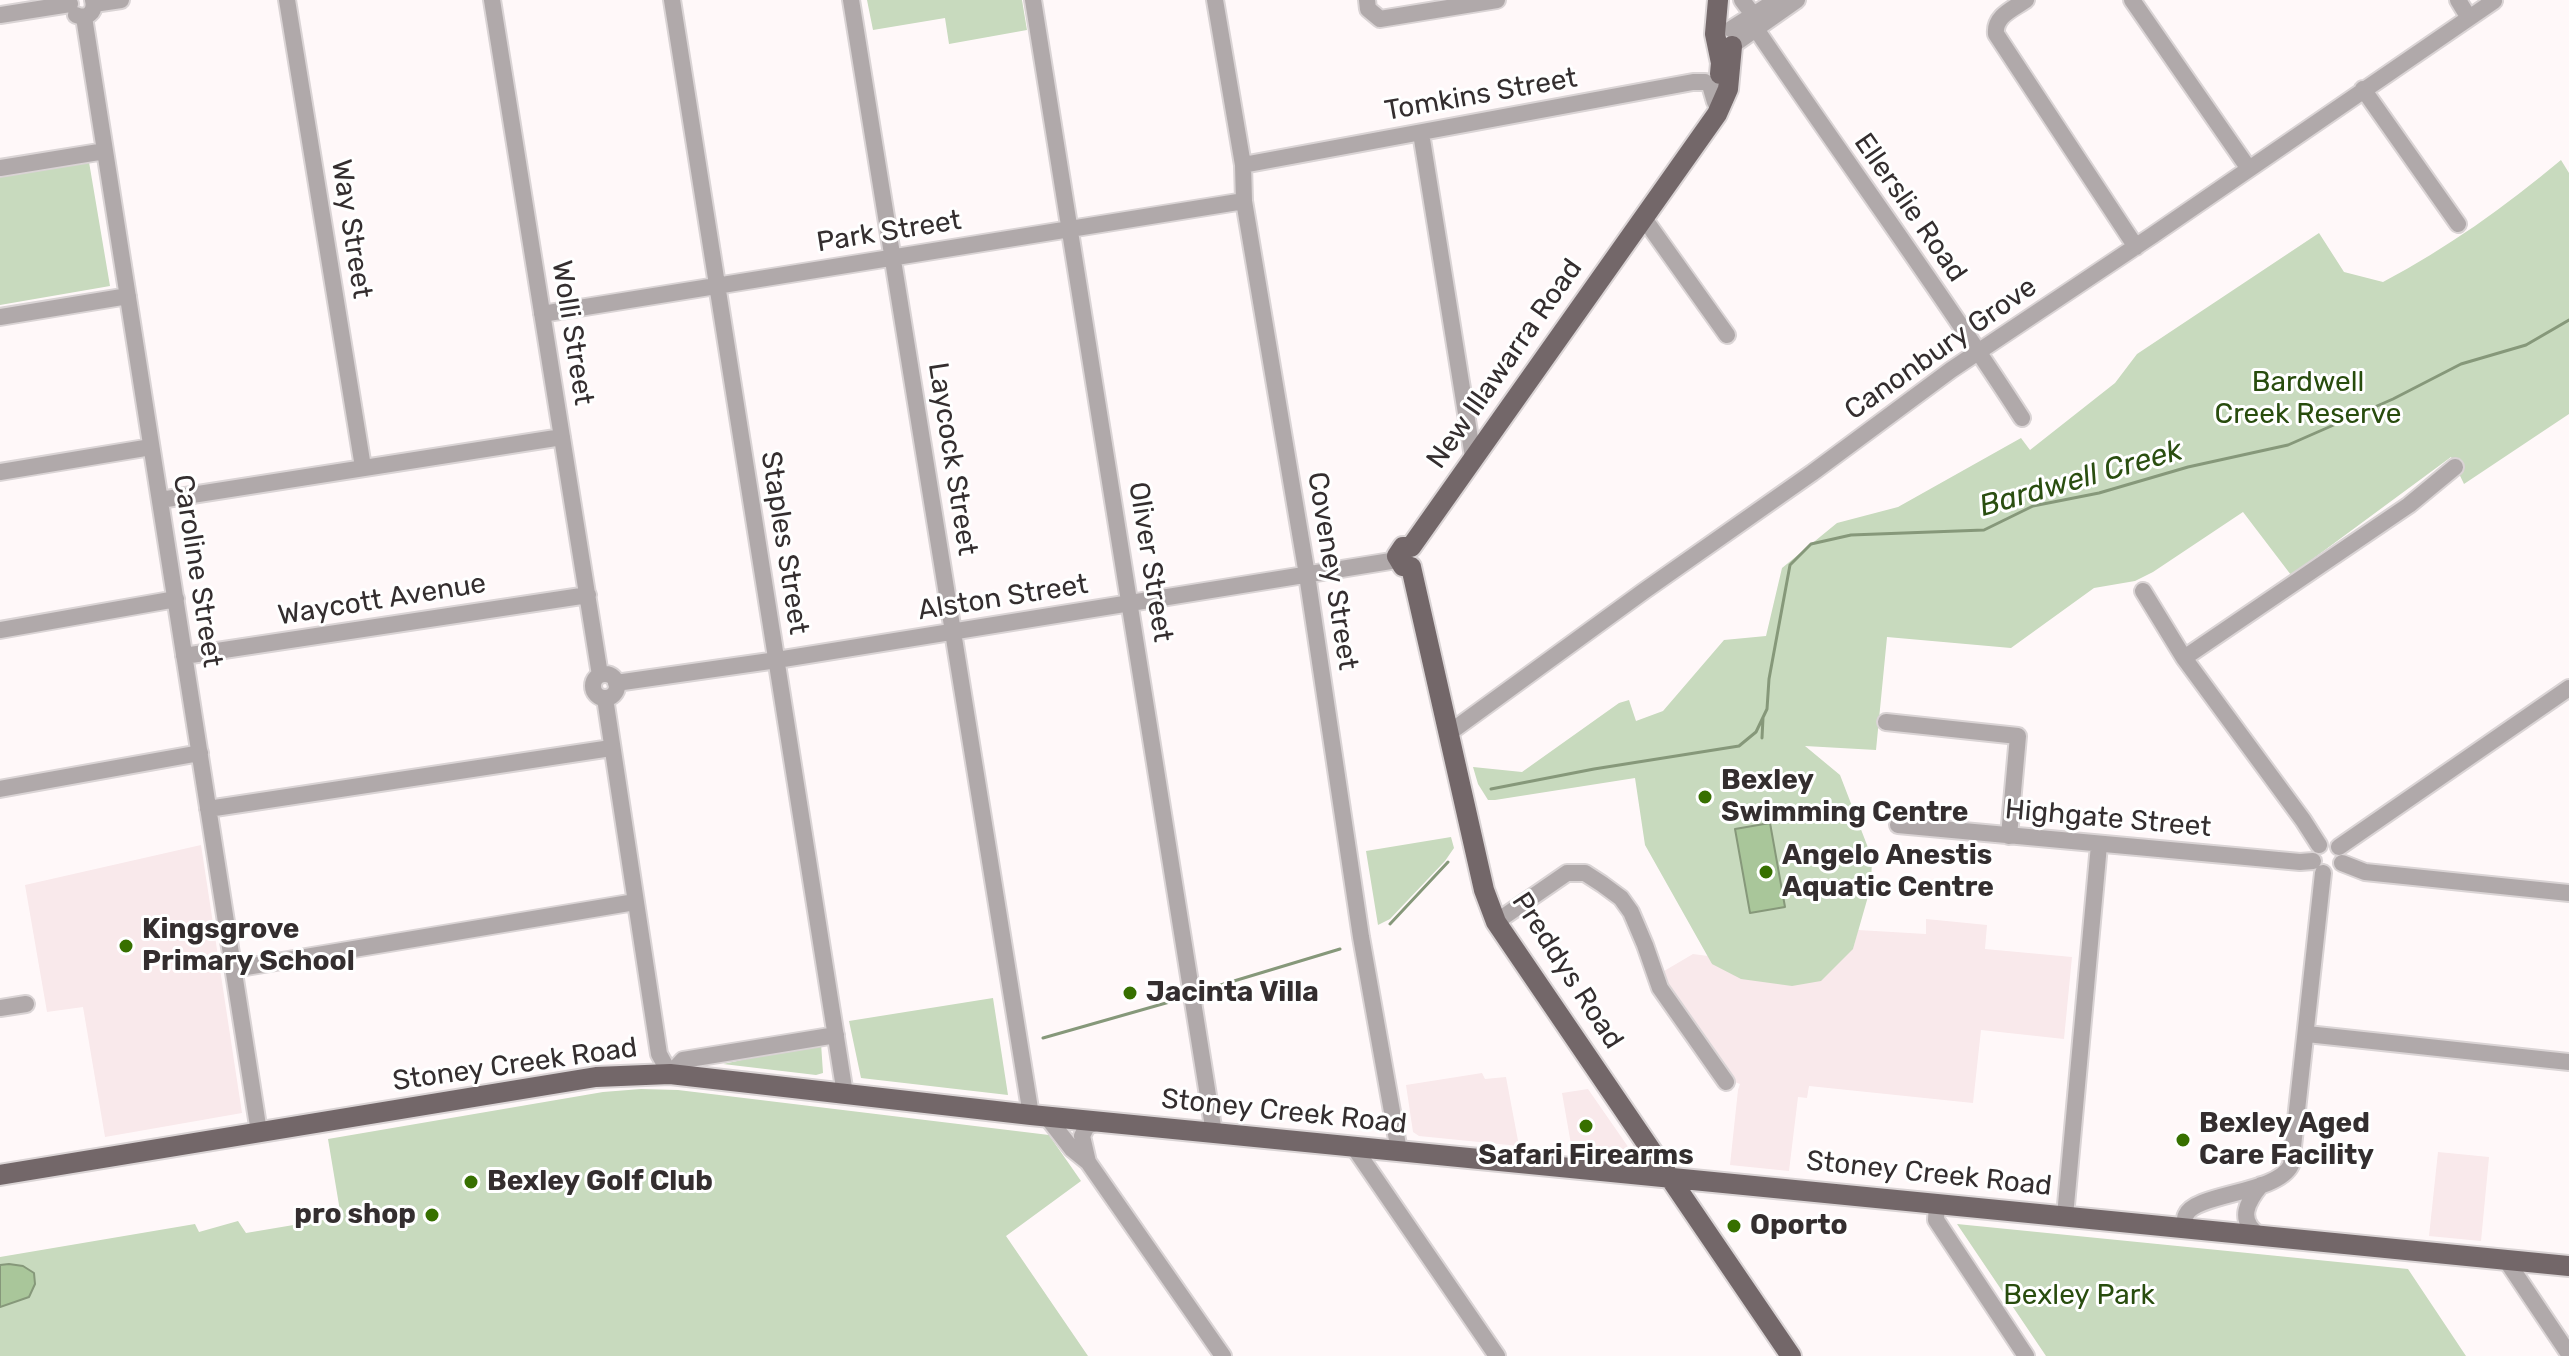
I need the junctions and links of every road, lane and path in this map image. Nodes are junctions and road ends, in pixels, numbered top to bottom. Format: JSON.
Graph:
{"nodes":[{"id":1,"x":121,"y":0,"type":"edge"},
{"id":2,"x":287,"y":0,"type":"edge"},
{"id":3,"x":492,"y":0,"type":"edge"},
{"id":4,"x":672,"y":0,"type":"edge"},
{"id":5,"x":851,"y":0,"type":"edge"},
{"id":6,"x":1033,"y":0,"type":"edge"},
{"id":7,"x":1215,"y":0,"type":"edge"},
{"id":8,"x":1367,"y":0,"type":"edge"},
{"id":9,"x":1497,"y":0,"type":"edge"},
{"id":10,"x":1720,"y":0,"type":"edge"},
{"id":11,"x":1742,"y":0,"type":"edge"},
{"id":12,"x":1777,"y":0,"type":"edge"},
{"id":13,"x":1797,"y":0,"type":"edge"},
{"id":14,"x":2026,"y":0,"type":"edge"},
{"id":15,"x":2132,"y":0,"type":"edge"},
{"id":16,"x":2458,"y":0,"type":"edge"},
{"id":17,"x":2494,"y":1,"type":"edge"},
{"id":18,"x":71,"y":2,"type":"edge"},
{"id":19,"x":90,"y":7,"type":"edge"},
{"id":20,"x":0,"y":15,"type":"edge"},
{"id":21,"x":2469,"y":18,"type":"junction"},
{"id":22,"x":1755,"y":22,"type":"junction"},
{"id":23,"x":1727,"y":37,"type":"junction"},
{"id":24,"x":2363,"y":89,"type":"junction"},
{"id":25,"x":1715,"y":102,"type":"junction"},
{"id":26,"x":1421,"y":133,"type":"junction"},
{"id":27,"x":105,"y":151,"type":"junction"},
{"id":28,"x":1243,"y":165,"type":"junction"},
{"id":29,"x":0,"y":168,"type":"edge"},
{"id":30,"x":2249,"y":169,"type":"junction"},
{"id":31,"x":1244,"y":201,"type":"junction"},
{"id":32,"x":1644,"y":215,"type":"junction"},
{"id":33,"x":2458,"y":224,"type":"dead end"},
{"id":34,"x":1071,"y":229,"type":"junction"},
{"id":35,"x":2136,"y":247,"type":"junction"},
{"id":36,"x":893,"y":258,"type":"junction"},
{"id":37,"x":717,"y":286,"type":"junction"},
{"id":38,"x":128,"y":296,"type":"junction"},
{"id":39,"x":542,"y":314,"type":"junction"},
{"id":40,"x":0,"y":317,"type":"edge"},
{"id":41,"x":1727,"y":335,"type":"dead end"},
{"id":42,"x":1979,"y":351,"type":"junction"},
{"id":43,"x":2022,"y":418,"type":"dead end"},
{"id":44,"x":562,"y":437,"type":"junction"},
{"id":45,"x":151,"y":447,"type":"junction"},
{"id":46,"x":1473,"y":457,"type":"junction"},
{"id":47,"x":363,"y":467,"type":"junction"},
{"id":48,"x":2455,"y":467,"type":"dead end"},
{"id":49,"x":0,"y":472,"type":"edge"},
{"id":50,"x":160,"y":500,"type":"junction"},
{"id":51,"x":1406,"y":558,"type":"junction"},
{"id":52,"x":1307,"y":575,"type":"junction"},
{"id":53,"x":2143,"y":591,"type":"dead end"},
{"id":54,"x":588,"y":595,"type":"junction"},
{"id":55,"x":176,"y":599,"type":"junction"},
{"id":56,"x":1130,"y":604,"type":"junction"},
{"id":57,"x":0,"y":630,"type":"edge"},
{"id":58,"x":954,"y":631,"type":"junction"},
{"id":59,"x":184,"y":656,"type":"junction"},
{"id":60,"x":2184,"y":658,"type":"junction"},
{"id":61,"x":777,"y":660,"type":"junction"},
{"id":62,"x":600,"y":675,"type":"junction"},
{"id":63,"x":616,"y":683,"type":"junction"},
{"id":64,"x":2569,"y":688,"type":"edge"},
{"id":65,"x":605,"y":698,"type":"junction"},
{"id":66,"x":1886,"y":722,"type":"dead end"},
{"id":67,"x":1449,"y":733,"type":"junction"},
{"id":68,"x":611,"y":748,"type":"junction"},
{"id":69,"x":200,"y":753,"type":"junction"},
{"id":70,"x":0,"y":789,"type":"edge"},
{"id":71,"x":208,"y":809,"type":"junction"},
{"id":72,"x":1898,"y":825,"type":"dead end"},
{"id":73,"x":2009,"y":836,"type":"junction"},
{"id":74,"x":2099,"y":845,"type":"junction"},
{"id":75,"x":2340,"y":855,"type":"junction"},
{"id":76,"x":2318,"y":860,"type":"junction"},
{"id":77,"x":2569,"y":893,"type":"edge"},
{"id":78,"x":635,"y":902,"type":"junction"},
{"id":79,"x":1496,"y":922,"type":"junction"},
{"id":80,"x":234,"y":969,"type":"junction"},
{"id":81,"x":26,"y":1004,"type":"dead end"},
{"id":82,"x":0,"y":1008,"type":"edge"},
{"id":83,"x":2307,"y":1034,"type":"junction"},
{"id":84,"x":836,"y":1035,"type":"junction"},
{"id":85,"x":2569,"y":1062,"type":"edge"},
{"id":86,"x":670,"y":1074,"type":"junction"},
{"id":87,"x":1726,"y":1082,"type":"dead end"},
{"id":88,"x":845,"y":1094,"type":"junction"},
{"id":89,"x":1039,"y":1116,"type":"junction"},
{"id":90,"x":1099,"y":1122,"type":"junction"},
{"id":91,"x":259,"y":1132,"type":"junction"},
{"id":92,"x":1214,"y":1133,"type":"junction"},
{"id":93,"x":1353,"y":1146,"type":"junction"},
{"id":94,"x":1399,"y":1151,"type":"junction"},
{"id":95,"x":1088,"y":1162,"type":"junction"},
{"id":96,"x":0,"y":1175,"type":"edge"},
{"id":97,"x":1670,"y":1177,"type":"junction"},
{"id":98,"x":2261,"y":1185,"type":"junction"},
{"id":99,"x":1937,"y":1203,"type":"junction"},
{"id":100,"x":2065,"y":1216,"type":"junction"},
{"id":101,"x":2184,"y":1228,"type":"junction"},
{"id":102,"x":2259,"y":1235,"type":"junction"},
{"id":103,"x":2506,"y":1260,"type":"junction"},
{"id":104,"x":2569,"y":1266,"type":"edge"},
{"id":105,"x":2569,"y":1354,"type":"edge"},
{"id":106,"x":1223,"y":1356,"type":"edge"},
{"id":107,"x":1497,"y":1356,"type":"edge"},
{"id":108,"x":1791,"y":1356,"type":"edge"},
{"id":109,"x":2026,"y":1356,"type":"edge"}],
"edges":[{"from":1,"to":19,"type":"street"},
{"from":2,"to":47,"type":"street","name":"Way Street"},
{"from":3,"to":39,"type":"street","name":"Wolli Street"},
{"from":4,"to":37,"type":"street","name":"Staples Street"},
{"from":5,"to":36,"type":"street","name":"Laycock Street"},
{"from":6,"to":34,"type":"street","name":"Oliver Street"},
{"from":7,"to":28,"type":"street","name":"Coveney Street"},
{"from":8,"to":9,"type":"street"},
{"from":10,"to":23,"type":"main road","name":"New Illawarra Road"},
{"from":11,"to":22,"type":"street","name":"Ellerslie Road"},
{"from":12,"to":22,"type":"street"},
{"from":13,"to":22,"type":"street"},
{"from":14,"to":35,"type":"street"},
{"from":15,"to":30,"type":"street"},
{"from":16,"to":21,"type":"street"},
{"from":17,"to":21,"type":"street","name":"Canonbury Grove"},
{"from":18,"to":19,"type":"street"},
{"from":18,"to":20,"type":"street"},
{"from":19,"to":27,"type":"street","name":"Caroline Street"},
{"from":21,"to":24,"type":"street","name":"Canonbury Grove"},
{"from":22,"to":23,"type":"street"},
{"from":22,"to":42,"type":"street","name":"Ellerslie Road"},
{"from":23,"to":25,"type":"main road","name":"New Illawarra Road"},
{"from":23,"to":32,"type":"main road","name":"New Illawarra Road"},
{"from":24,"to":30,"type":"street","name":"Canonbury Grove"},
{"from":24,"to":33,"type":"street"},
{"from":25,"to":26,"type":"street","name":"Tomkins Street"},
{"from":25,"to":32,"type":"main road","name":"New Illawarra Road"},
{"from":26,"to":28,"type":"street","name":"Tomkins Street"},
{"from":26,"to":46,"type":"street"},
{"from":27,"to":29,"type":"street"},
{"from":27,"to":38,"type":"street","name":"Caroline Street"},
{"from":28,"to":31,"type":"street","name":"Coveney Street"},
{"from":30,"to":35,"type":"street","name":"Canonbury Grove"},
{"from":31,"to":34,"type":"street","name":"Park Street"},
{"from":31,"to":52,"type":"street","name":"Coveney Street"},
{"from":32,"to":41,"type":"street"},
{"from":32,"to":46,"type":"main road","name":"New Illawarra Road"},
{"from":34,"to":36,"type":"street","name":"Park Street"},
{"from":34,"to":56,"type":"street","name":"Oliver Street"},
{"from":35,"to":42,"type":"street","name":"Canonbury Grove"},
{"from":36,"to":37,"type":"street","name":"Park Street"},
{"from":36,"to":58,"type":"street","name":"Laycock Street"},
{"from":37,"to":39,"type":"street","name":"Park Street"},
{"from":37,"to":61,"type":"street","name":"Staples Street"},
{"from":38,"to":40,"type":"street"},
{"from":38,"to":45,"type":"street","name":"Caroline Street"},
{"from":39,"to":44,"type":"street","name":"Wolli Street"},
{"from":42,"to":43,"type":"street","name":"Ellerslie Road"},
{"from":42,"to":67,"type":"street","name":"Canonbury Grove"},
{"from":44,"to":47,"type":"street"},
{"from":44,"to":54,"type":"street","name":"Wolli Street"},
{"from":45,"to":49,"type":"street"},
{"from":45,"to":50,"type":"street","name":"Caroline Street"},
{"from":46,"to":51,"type":"main road","name":"New Illawarra Road"},
{"from":47,"to":50,"type":"street"},
{"from":48,"to":60,"type":"street"},
{"from":50,"to":55,"type":"street","name":"Caroline Street"},
{"from":51,"to":52,"type":"street","name":"Alston Street"},
{"from":51,"to":67,"type":"main road","name":"Preddys Road"},
{"from":52,"to":56,"type":"street","name":"Alston Street"},
{"from":52,"to":94,"type":"street","name":"Coveney Street"},
{"from":53,"to":60,"type":"street"},
{"from":54,"to":59,"type":"street","name":"Waycott Avenue"},
{"from":54,"to":62,"type":"street","name":"Wolli Street"},
{"from":55,"to":57,"type":"street"},
{"from":55,"to":59,"type":"street","name":"Caroline Street"},
{"from":56,"to":58,"type":"street","name":"Alston Street"},
{"from":56,"to":92,"type":"street","name":"Oliver Street"},
{"from":58,"to":61,"type":"street","name":"Alston Street"},
{"from":58,"to":89,"type":"street","name":"Laycock Street"},
{"from":59,"to":69,"type":"street","name":"Caroline Street"},
{"from":60,"to":76,"type":"street"},
{"from":61,"to":63,"type":"street","name":"Alston Street"},
{"from":61,"to":84,"type":"street","name":"Staples Street"},
{"from":62,"to":63,"type":"street"},
{"from":62,"to":65,"type":"street"},
{"from":63,"to":65,"type":"street"},
{"from":64,"to":75,"type":"street"},
{"from":65,"to":68,"type":"street"},
{"from":66,"to":73,"type":"street"},
{"from":67,"to":79,"type":"main road","name":"Preddys Road"},
{"from":68,"to":71,"type":"street"},
{"from":68,"to":78,"type":"street"},
{"from":69,"to":70,"type":"street"},
{"from":69,"to":71,"type":"street","name":"Caroline Street"},
{"from":71,"to":80,"type":"street","name":"Caroline Street"},
{"from":72,"to":73,"type":"street","name":"Highgate Street"},
{"from":73,"to":74,"type":"street","name":"Highgate Street"},
{"from":74,"to":76,"type":"street","name":"Highgate Street"},
{"from":74,"to":100,"type":"street"},
{"from":75,"to":76,"type":"street"},
{"from":75,"to":76,"type":"street","name":"Highgate Street"},
{"from":75,"to":77,"type":"street"},
{"from":76,"to":83,"type":"street"},
{"from":78,"to":80,"type":"street"},
{"from":78,"to":86,"type":"street"},
{"from":79,"to":87,"type":"street"},
{"from":79,"to":97,"type":"main road","name":"Preddys Road"},
{"from":80,"to":91,"type":"street","name":"Caroline Street"},
{"from":81,"to":82,"type":"street"},
{"from":83,"to":85,"type":"street"},
{"from":83,"to":98,"type":"street"},
{"from":84,"to":86,"type":"street"},
{"from":84,"to":88,"type":"street","name":"Staples Street"},
{"from":86,"to":88,"type":"main road","name":"Stoney Creek Road"},
{"from":86,"to":91,"type":"main road","name":"Stoney Creek Road"},
{"from":88,"to":89,"type":"main road","name":"Stoney Creek Road"},
{"from":89,"to":90,"type":"main road","name":"Stoney Creek Road"},
{"from":89,"to":95,"type":"street"},
{"from":90,"to":92,"type":"main road","name":"Stoney Creek Road"},
{"from":90,"to":95,"type":"street"},
{"from":91,"to":96,"type":"main road","name":"Stoney Creek Road"},
{"from":92,"to":93,"type":"main road","name":"Stoney Creek Road"},
{"from":93,"to":94,"type":"main road","name":"Stoney Creek Road"},
{"from":93,"to":107,"type":"street"},
{"from":94,"to":97,"type":"main road","name":"Stoney Creek Road"},
{"from":95,"to":106,"type":"street"},
{"from":97,"to":99,"type":"main road","name":"Stoney Creek Road"},
{"from":97,"to":108,"type":"main road","name":"Preddys Road"},
{"from":98,"to":101,"type":"street"},
{"from":98,"to":102,"type":"street"},
{"from":99,"to":100,"type":"main road","name":"Stoney Creek Road"},
{"from":99,"to":109,"type":"street"},
{"from":100,"to":101,"type":"main road","name":"Stoney Creek Road"},
{"from":101,"to":102,"type":"main road","name":"Stoney Creek Road"},
{"from":102,"to":103,"type":"main road","name":"Stoney Creek Road"},
{"from":103,"to":104,"type":"main road","name":"Stoney Creek Road"},
{"from":103,"to":105,"type":"street"}]}
